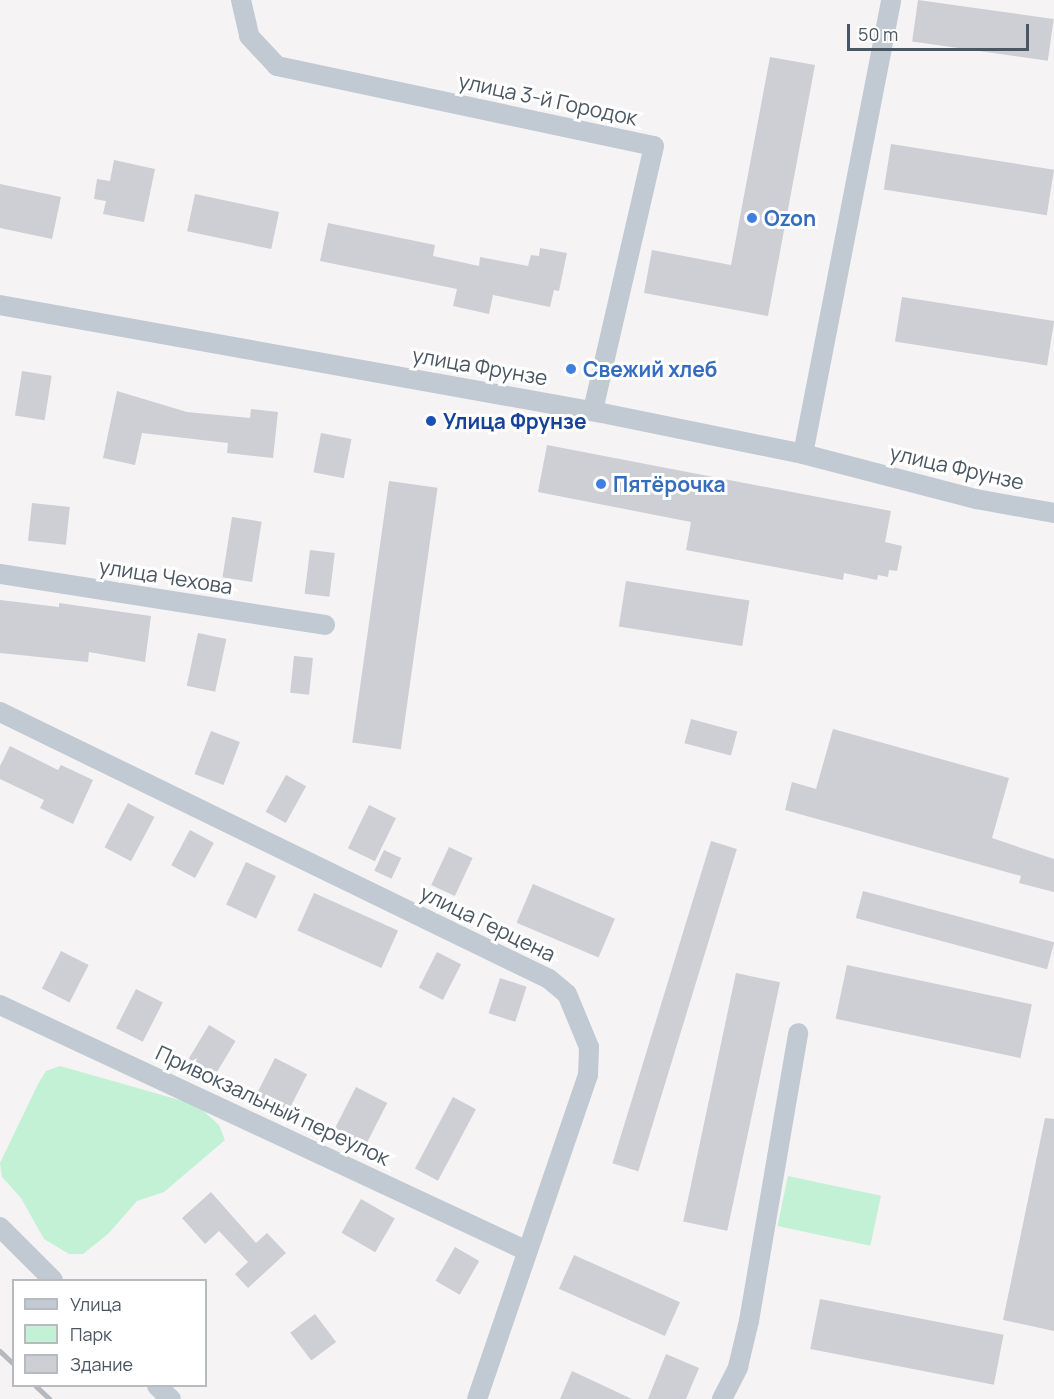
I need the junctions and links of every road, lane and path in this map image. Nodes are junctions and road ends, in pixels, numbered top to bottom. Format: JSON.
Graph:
{"nodes":[{"id":1,"x":241,"y":0,"type":"edge"},
{"id":2,"x":891,"y":0,"type":"edge"},
{"id":3,"x":0,"y":305,"type":"edge"},
{"id":4,"x":593,"y":411,"type":"junction"},
{"id":5,"x":803,"y":454,"type":"junction"},
{"id":6,"x":1054,"y":513,"type":"edge"},
{"id":7,"x":0,"y":574,"type":"edge"},
{"id":8,"x":325,"y":625,"type":"dead end"},
{"id":9,"x":0,"y":712,"type":"edge"},
{"id":10,"x":0,"y":1005,"type":"edge"},
{"id":11,"x":798,"y":1033,"type":"dead end"},
{"id":12,"x":0,"y":1227,"type":"edge"},
{"id":13,"x":525,"y":1250,"type":"junction"},
{"id":14,"x":51,"y":1279,"type":"edge"},
{"id":15,"x":158,"y":1387,"type":"edge"},
{"id":16,"x":171,"y":1399,"type":"edge"},
{"id":17,"x":477,"y":1399,"type":"edge"},
{"id":18,"x":722,"y":1399,"type":"edge"}],
"edges":[{"from":1,"to":4,"type":"street","name":"улица 3-й Городок"},
{"from":2,"to":5,"type":"street"},
{"from":3,"to":4,"type":"street","name":"улица Фрунзе"},
{"from":4,"to":5,"type":"street","name":"улица Фрунзе"},
{"from":5,"to":6,"type":"street","name":"улица Фрунзе"},
{"from":7,"to":8,"type":"street","name":"улица Чехова"},
{"from":9,"to":13,"type":"street","name":"улица Герцена"},
{"from":10,"to":13,"type":"street","name":"Привокзальный переулок"},
{"from":11,"to":18,"type":"street"},
{"from":12,"to":14,"type":"street"},
{"from":13,"to":17,"type":"street","name":"улица Герцена"},
{"from":15,"to":16,"type":"street"}]}
